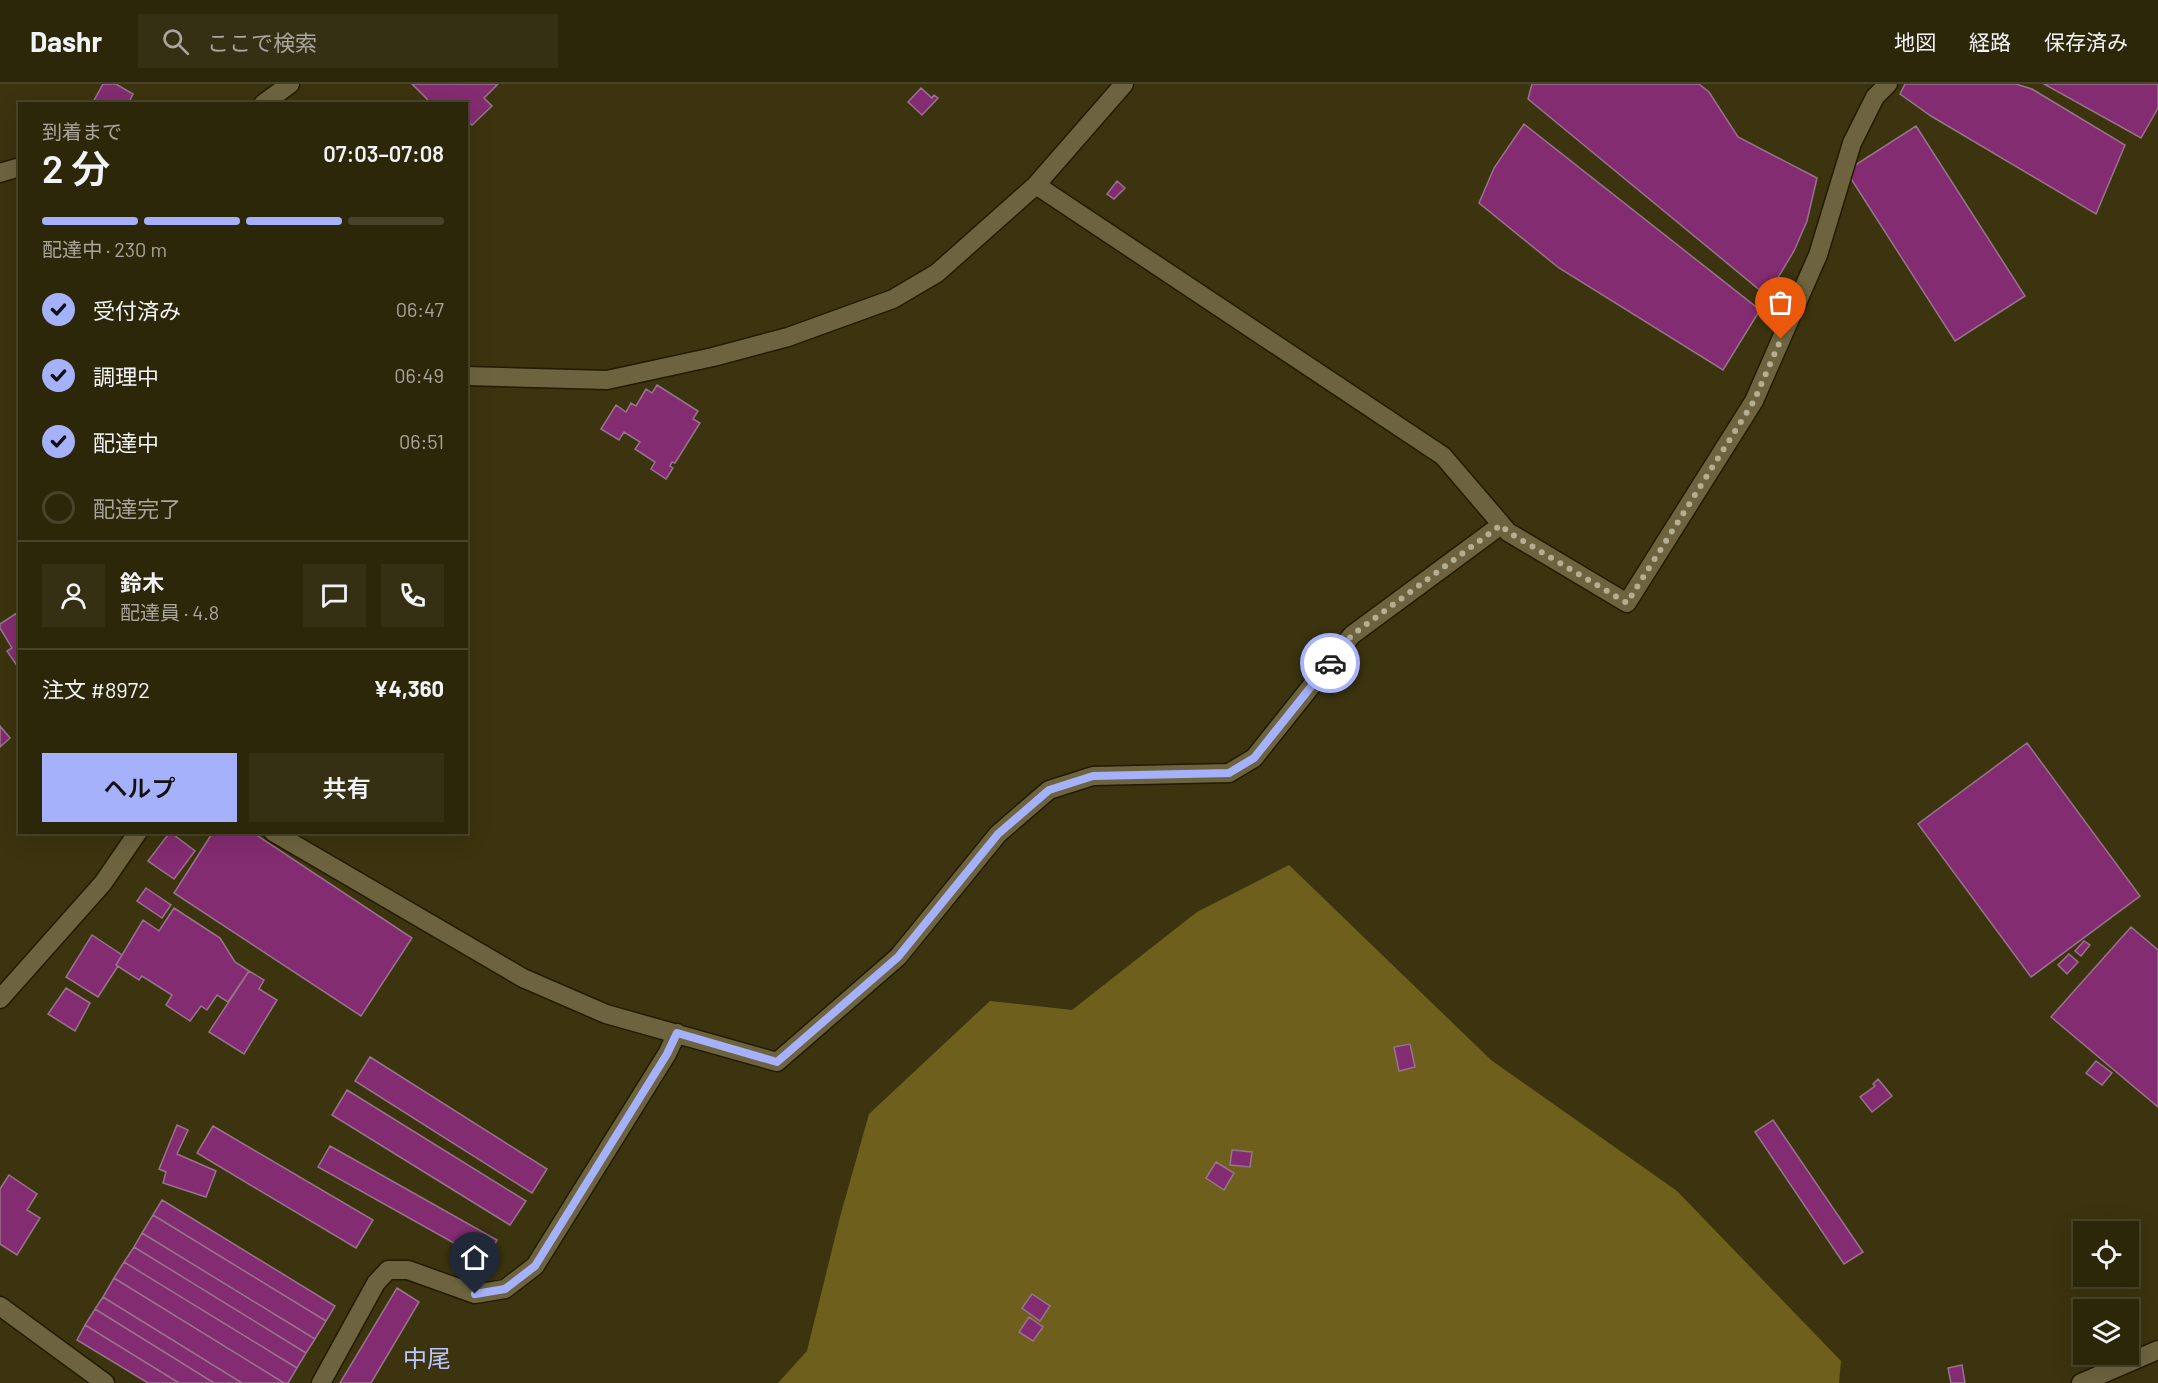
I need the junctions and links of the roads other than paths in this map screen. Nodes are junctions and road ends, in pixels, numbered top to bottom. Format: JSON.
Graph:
{"nodes":[{"id":1,"x":291,"y":84,"type":"edge"},
{"id":2,"x":1124,"y":84,"type":"edge"},
{"id":3,"x":1888,"y":84,"type":"edge"},
{"id":4,"x":266,"y":102,"type":"edge"},
{"id":5,"x":18,"y":168,"type":"edge"},
{"id":6,"x":0,"y":173,"type":"edge"},
{"id":7,"x":1036,"y":185,"type":"junction"},
{"id":8,"x":468,"y":376,"type":"edge"},
{"id":9,"x":1501,"y":525,"type":"junction"},
{"id":10,"x":137,"y":834,"type":"edge"},
{"id":11,"x":276,"y":834,"type":"edge"},
{"id":12,"x":0,"y":999,"type":"edge"},
{"id":13,"x":677,"y":1033,"type":"junction"},
{"id":14,"x":0,"y":1306,"type":"edge"},
{"id":15,"x":2158,"y":1350,"type":"edge"},
{"id":16,"x":105,"y":1383,"type":"edge"},
{"id":17,"x":321,"y":1383,"type":"edge"},
{"id":18,"x":2080,"y":1383,"type":"edge"}],
"edges":[{"from":1,"to":4,"type":"street"},
{"from":2,"to":7,"type":"street"},
{"from":3,"to":9,"type":"street"},
{"from":5,"to":6,"type":"street"},
{"from":7,"to":8,"type":"street"},
{"from":7,"to":9,"type":"street"},
{"from":9,"to":13,"type":"street"},
{"from":10,"to":12,"type":"street"},
{"from":11,"to":13,"type":"street"},
{"from":13,"to":17,"type":"street"},
{"from":14,"to":16,"type":"street"},
{"from":15,"to":18,"type":"street"}]}
